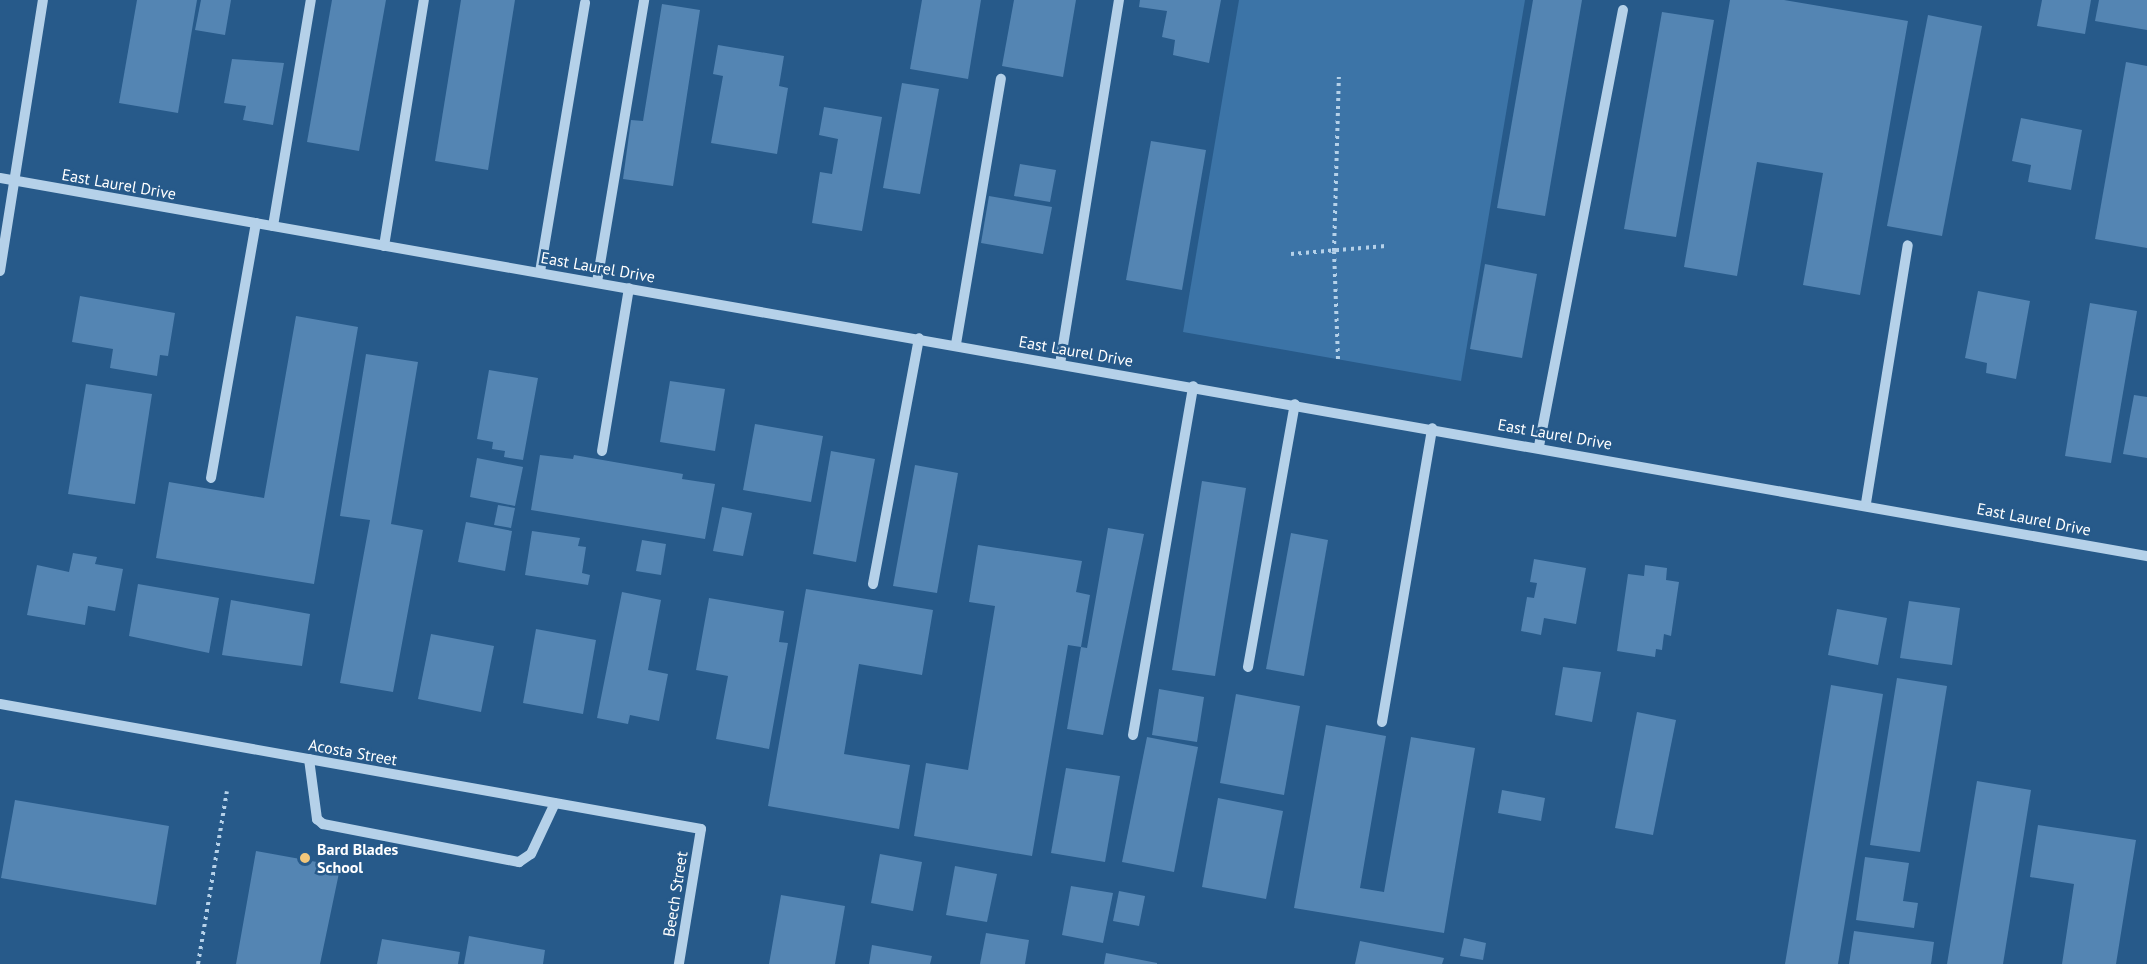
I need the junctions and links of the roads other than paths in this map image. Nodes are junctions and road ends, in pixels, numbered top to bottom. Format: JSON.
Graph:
{"nodes":[{"id":1,"x":43,"y":0,"type":"edge"},
{"id":2,"x":310,"y":0,"type":"edge"},
{"id":3,"x":424,"y":0,"type":"edge"},
{"id":4,"x":644,"y":0,"type":"edge"},
{"id":5,"x":1119,"y":0,"type":"edge"},
{"id":6,"x":585,"y":3,"type":"dead end"},
{"id":7,"x":1623,"y":10,"type":"dead end"},
{"id":8,"x":1001,"y":79,"type":"dead end"},
{"id":9,"x":0,"y":178,"type":"edge"},
{"id":10,"x":13,"y":181,"type":"junction"},
{"id":11,"x":256,"y":223,"type":"junction"},
{"id":12,"x":273,"y":226,"type":"junction"},
{"id":13,"x":1908,"y":245,"type":"dead end"},
{"id":14,"x":384,"y":246,"type":"junction"},
{"id":15,"x":0,"y":271,"type":"edge"},
{"id":16,"x":540,"y":272,"type":"junction"},
{"id":17,"x":597,"y":282,"type":"junction"},
{"id":18,"x":629,"y":288,"type":"junction"},
{"id":19,"x":919,"y":338,"type":"junction"},
{"id":20,"x":956,"y":344,"type":"junction"},
{"id":21,"x":1060,"y":364,"type":"junction"},
{"id":22,"x":1193,"y":386,"type":"junction"},
{"id":23,"x":1295,"y":404,"type":"junction"},
{"id":24,"x":1432,"y":428,"type":"junction"},
{"id":25,"x":1539,"y":446,"type":"junction"},
{"id":26,"x":602,"y":451,"type":"dead end"},
{"id":27,"x":211,"y":478,"type":"dead end"},
{"id":28,"x":1866,"y":503,"type":"junction"},
{"id":29,"x":2147,"y":556,"type":"edge"},
{"id":30,"x":873,"y":584,"type":"dead end"},
{"id":31,"x":1248,"y":667,"type":"dead end"},
{"id":32,"x":0,"y":704,"type":"edge"},
{"id":33,"x":1382,"y":722,"type":"dead end"},
{"id":34,"x":1132,"y":735,"type":"dead end"},
{"id":35,"x":309,"y":759,"type":"junction"},
{"id":36,"x":555,"y":803,"type":"junction"},
{"id":37,"x":701,"y":829,"type":"joint"},
{"id":38,"x":680,"y":964,"type":"edge"}],
"edges":[{"from":1,"to":10,"type":"street"},
{"from":2,"to":12,"type":"street"},
{"from":3,"to":14,"type":"street"},
{"from":4,"to":17,"type":"street"},
{"from":5,"to":21,"type":"street"},
{"from":6,"to":16,"type":"street"},
{"from":7,"to":25,"type":"street"},
{"from":8,"to":20,"type":"street"},
{"from":9,"to":10,"type":"street","name":"East Laurel Drive"},
{"from":10,"to":11,"type":"street","name":"East Laurel Drive"},
{"from":10,"to":15,"type":"street"},
{"from":11,"to":12,"type":"street","name":"East Laurel Drive"},
{"from":11,"to":27,"type":"street"},
{"from":12,"to":14,"type":"street","name":"East Laurel Drive"},
{"from":13,"to":28,"type":"street"},
{"from":14,"to":16,"type":"street","name":"East Laurel Drive"},
{"from":16,"to":17,"type":"street","name":"East Laurel Drive"},
{"from":17,"to":18,"type":"street","name":"East Laurel Drive"},
{"from":18,"to":19,"type":"street","name":"East Laurel Drive"},
{"from":18,"to":26,"type":"street"},
{"from":19,"to":20,"type":"street","name":"East Laurel Drive"},
{"from":19,"to":30,"type":"street"},
{"from":20,"to":21,"type":"street","name":"East Laurel Drive"},
{"from":21,"to":22,"type":"street","name":"East Laurel Drive"},
{"from":22,"to":23,"type":"street","name":"East Laurel Drive"},
{"from":22,"to":34,"type":"street"},
{"from":23,"to":24,"type":"street","name":"East Laurel Drive"},
{"from":23,"to":31,"type":"street"},
{"from":24,"to":25,"type":"street","name":"East Laurel Drive"},
{"from":24,"to":33,"type":"street"},
{"from":25,"to":28,"type":"street","name":"East Laurel Drive"},
{"from":28,"to":29,"type":"street","name":"East Laurel Drive"},
{"from":32,"to":35,"type":"street","name":"Acosta Street"},
{"from":35,"to":36,"type":"street","name":"Acosta Street"},
{"from":35,"to":36,"type":"street"},
{"from":36,"to":37,"type":"street","name":"Acosta Street"},
{"from":37,"to":38,"type":"street","name":"Beech Street"}]}
